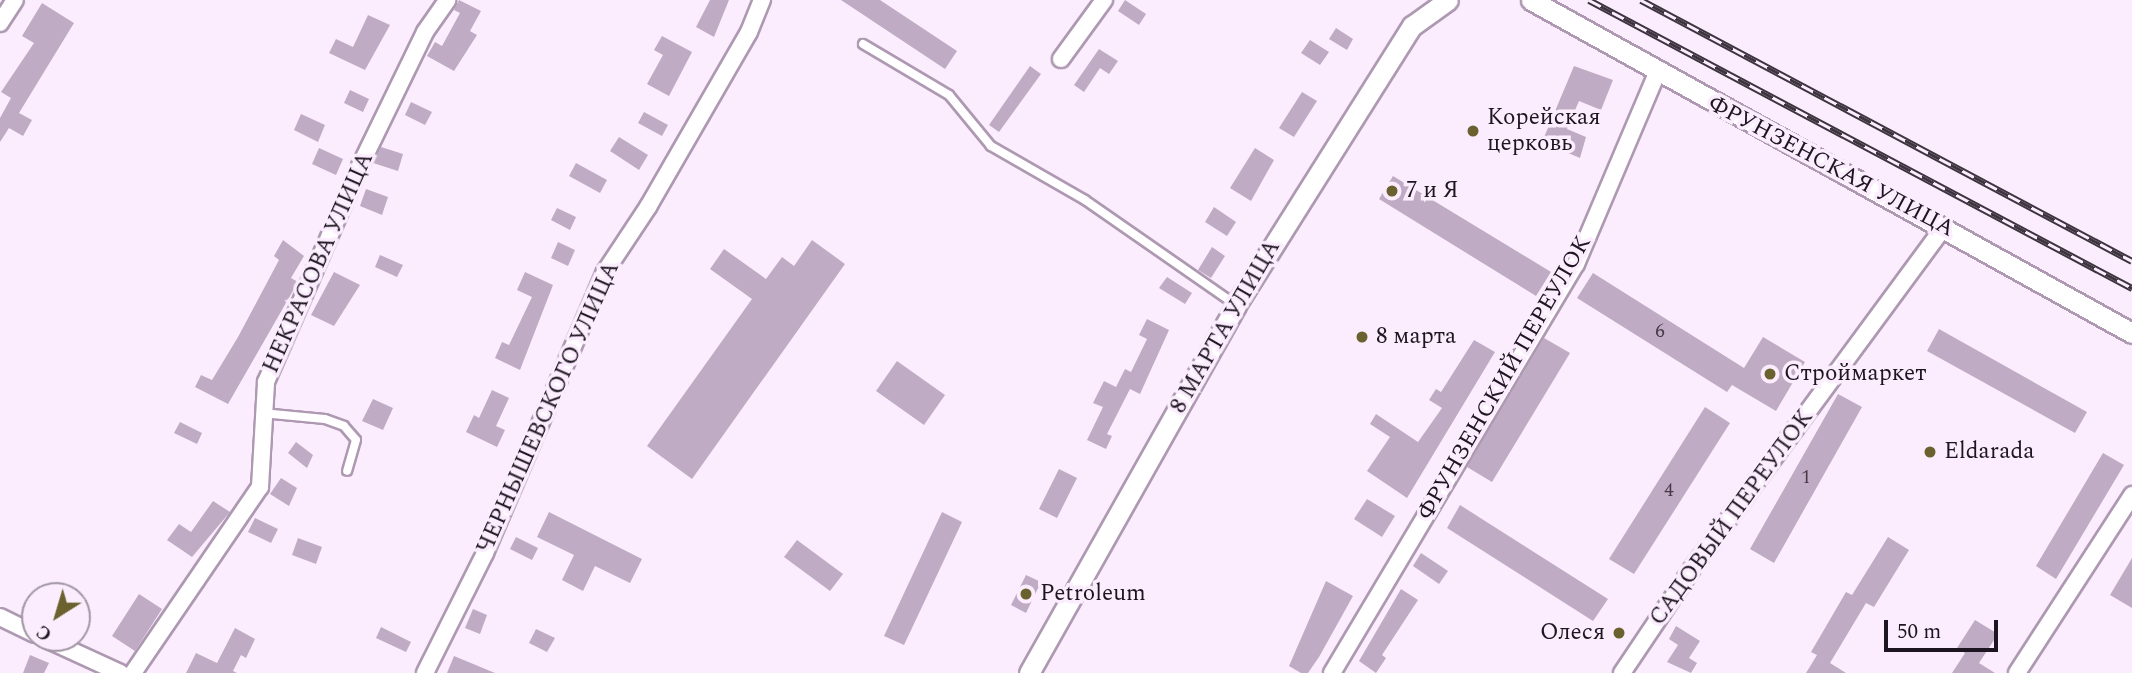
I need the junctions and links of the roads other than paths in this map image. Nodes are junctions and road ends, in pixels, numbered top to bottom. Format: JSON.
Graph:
{"nodes":[{"id":1,"x":15,"y":0,"type":"edge"},
{"id":2,"x":447,"y":0,"type":"edge"},
{"id":3,"x":762,"y":0,"type":"edge"},
{"id":4,"x":1104,"y":0,"type":"edge"},
{"id":5,"x":1448,"y":0,"type":"edge"},
{"id":6,"x":1531,"y":0,"type":"edge"},
{"id":7,"x":0,"y":23,"type":"edge"},
{"id":8,"x":863,"y":44,"type":"dead end"},
{"id":9,"x":1061,"y":59,"type":"dead end"},
{"id":10,"x":1657,"y":73,"type":"junction"},
{"id":11,"x":1943,"y":228,"type":"junction"},
{"id":12,"x":1236,"y":305,"type":"junction"},
{"id":13,"x":2132,"y":333,"type":"edge"},
{"id":14,"x":262,"y":414,"type":"junction"},
{"id":15,"x":347,"y":471,"type":"dead end"},
{"id":16,"x":2132,"y":495,"type":"edge"},
{"id":17,"x":0,"y":617,"type":"edge"},
{"id":18,"x":21,"y":627,"type":"edge"},
{"id":19,"x":72,"y":652,"type":"edge"},
{"id":20,"x":110,"y":671,"type":"edge"},
{"id":21,"x":133,"y":673,"type":"edge"},
{"id":22,"x":425,"y":673,"type":"edge"},
{"id":23,"x":1029,"y":673,"type":"edge"},
{"id":24,"x":1332,"y":673,"type":"edge"},
{"id":25,"x":1622,"y":673,"type":"edge"},
{"id":26,"x":2017,"y":673,"type":"edge"}],
"edges":[{"from":1,"to":7,"type":"street"},
{"from":2,"to":14,"type":"street","name":"НЕКРАСОВА УЛИЦА"},
{"from":3,"to":22,"type":"street","name":"ЧЕРНЫШЕВСКОГО УЛИЦА"},
{"from":4,"to":9,"type":"street"},
{"from":5,"to":12,"type":"street","name":"8 МАРТА УЛИЦА"},
{"from":6,"to":10,"type":"street","name":"ФРУНЗЕНСКАЯ УЛИЦА"},
{"from":8,"to":12,"type":"lane"},
{"from":10,"to":11,"type":"street","name":"ФРУНЗЕНСКАЯ УЛИЦА"},
{"from":10,"to":24,"type":"street","name":"ФРУНЗЕНСКИЙ ПЕРЕУЛОК"},
{"from":11,"to":13,"type":"street","name":"ФРУНЗЕНСКАЯ УЛИЦА"},
{"from":11,"to":25,"type":"street","name":"САДОВЫЙ ПЕРЕУЛОК"},
{"from":12,"to":23,"type":"street","name":"8 МАРТА УЛИЦА"},
{"from":14,"to":15,"type":"lane"},
{"from":14,"to":21,"type":"street","name":"НЕКРАСОВА УЛИЦА"},
{"from":16,"to":26,"type":"street"},
{"from":17,"to":18,"type":"street"},
{"from":19,"to":20,"type":"street"}]}
